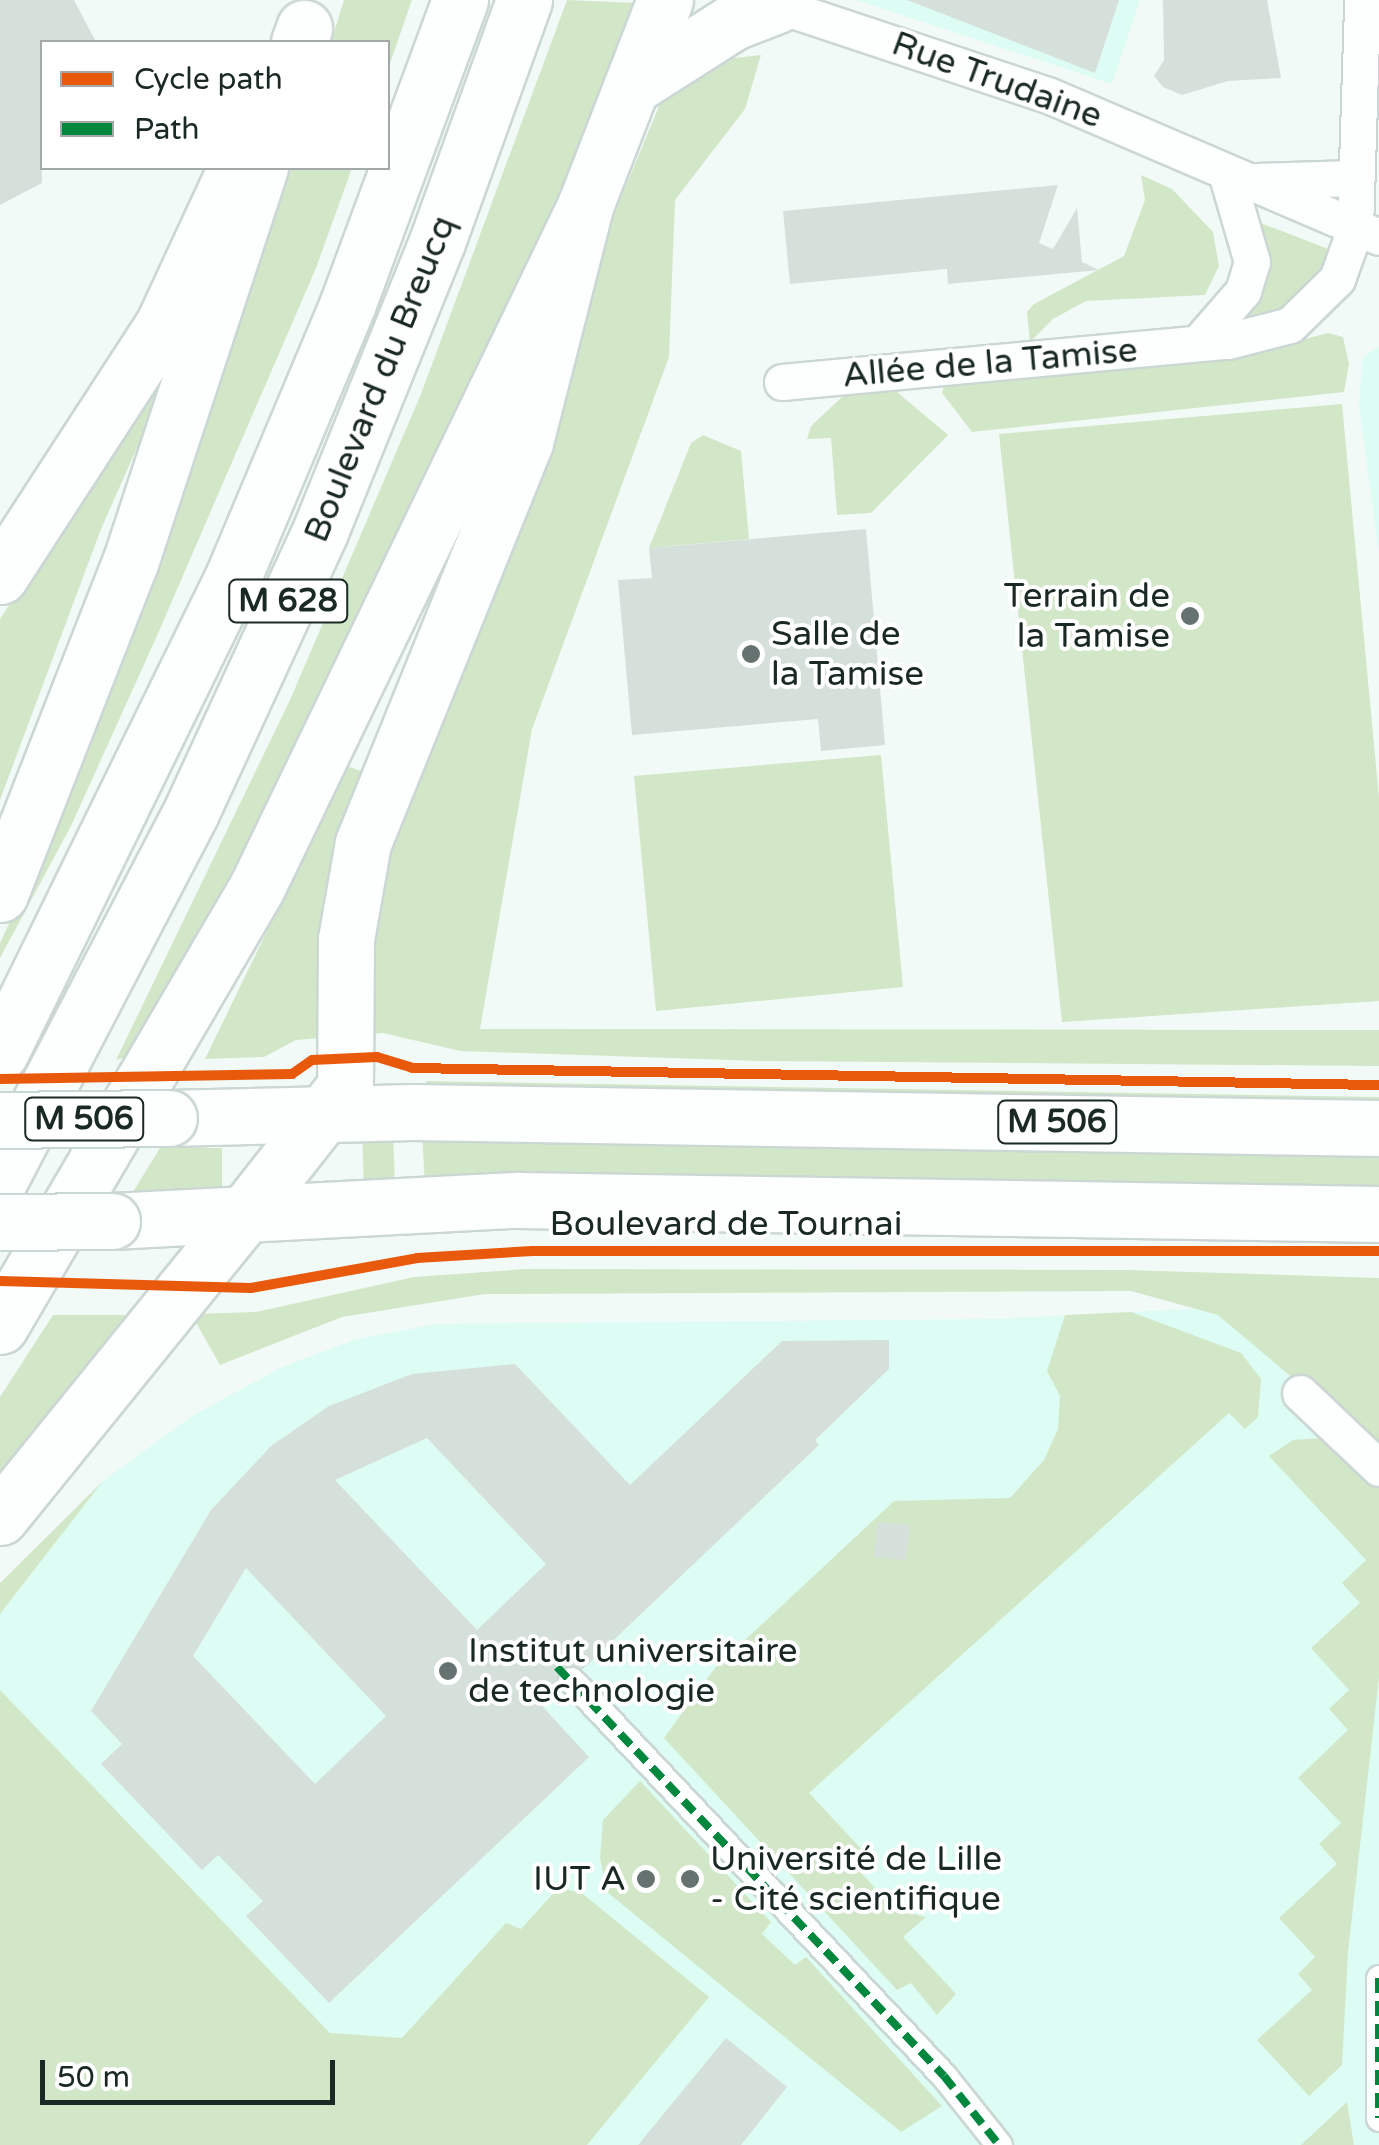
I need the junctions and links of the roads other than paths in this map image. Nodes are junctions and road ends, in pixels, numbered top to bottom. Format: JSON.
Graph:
{"nodes":[{"id":1,"x":460,"y":0,"type":"edge"},
{"id":2,"x":524,"y":0,"type":"edge"},
{"id":3,"x":665,"y":0,"type":"edge"},
{"id":4,"x":1362,"y":0,"type":"edge"},
{"id":5,"x":769,"y":2,"type":"edge"},
{"id":6,"x":631,"y":87,"type":"junction"},
{"id":7,"x":235,"y":170,"type":"edge"},
{"id":8,"x":259,"y":170,"type":"edge"},
{"id":9,"x":1227,"y":176,"type":"junction"},
{"id":10,"x":1354,"y":178,"type":"junction"},
{"id":11,"x":585,"y":206,"type":"junction"},
{"id":12,"x":1367,"y":233,"type":"edge"},
{"id":13,"x":1198,"y":344,"type":"junction"},
{"id":14,"x":782,"y":382,"type":"dead end"},
{"id":15,"x":0,"y":576,"type":"edge"},
{"id":16,"x":0,"y":894,"type":"edge"},
{"id":17,"x":0,"y":1053,"type":"edge"},
{"id":18,"x":330,"y":1114,"type":"junction"},
{"id":19,"x":0,"y":1120,"type":"edge"},
{"id":20,"x":1379,"y":1128,"type":"edge"},
{"id":21,"x":0,"y":1178,"type":"edge"},
{"id":22,"x":1379,"y":1214,"type":"edge"},
{"id":23,"x":241,"y":1218,"type":"junction"},
{"id":24,"x":0,"y":1222,"type":"edge"},
{"id":25,"x":0,"y":1326,"type":"edge"},
{"id":26,"x":1300,"y":1393,"type":"dead end"},
{"id":27,"x":1379,"y":1468,"type":"edge"},
{"id":28,"x":0,"y":1517,"type":"edge"},
{"id":29,"x":571,"y":1680,"type":"dead end"},
{"id":30,"x":1378,"y":1989,"type":"edge"},
{"id":31,"x":1379,"y":2118,"type":"edge"},
{"id":32,"x":998,"y":2145,"type":"edge"}],
"edges":[{"from":1,"to":17,"type":"main road","name":"Boulevard du Breucq","number":"M 628"},
{"from":2,"to":21,"type":"main road","name":"Boulevard du Breucq","number":"M 628"},
{"from":3,"to":6,"type":"main road","number":"M 628"},
{"from":4,"to":10,"type":"street","name":"Allée de la Tamise"},
{"from":5,"to":6,"type":"main road"},
{"from":5,"to":9,"type":"street","name":"Rue Trudaine"},
{"from":6,"to":11,"type":"main road","number":"M 628"},
{"from":7,"to":15,"type":"main road"},
{"from":8,"to":16,"type":"main road"},
{"from":9,"to":10,"type":"street","name":"Rue Trudaine"},
{"from":9,"to":12,"type":"street","name":"Rue Trudaine"},
{"from":9,"to":13,"type":"street"},
{"from":10,"to":12,"type":"street","name":"Allée de la Tamise"},
{"from":11,"to":18,"type":"main road"},
{"from":11,"to":25,"type":"main road","number":"M 628"},
{"from":12,"to":13,"type":"street","name":"Allée de la Tamise"},
{"from":13,"to":14,"type":"street","name":"Allée de la Tamise"},
{"from":18,"to":19,"type":"main road","number":"M 506","bridge":true},
{"from":18,"to":20,"type":"main road","number":"M 506"},
{"from":18,"to":23,"type":"main road"},
{"from":22,"to":23,"type":"main road","name":"Boulevard de Tournai"},
{"from":23,"to":24,"type":"main road","name":"Boulevard de Tournai","bridge":true},
{"from":23,"to":28,"type":"main road"},
{"from":26,"to":27,"type":"street"},
{"from":29,"to":32,"type":"street"},
{"from":30,"to":31,"type":"street"}]}
